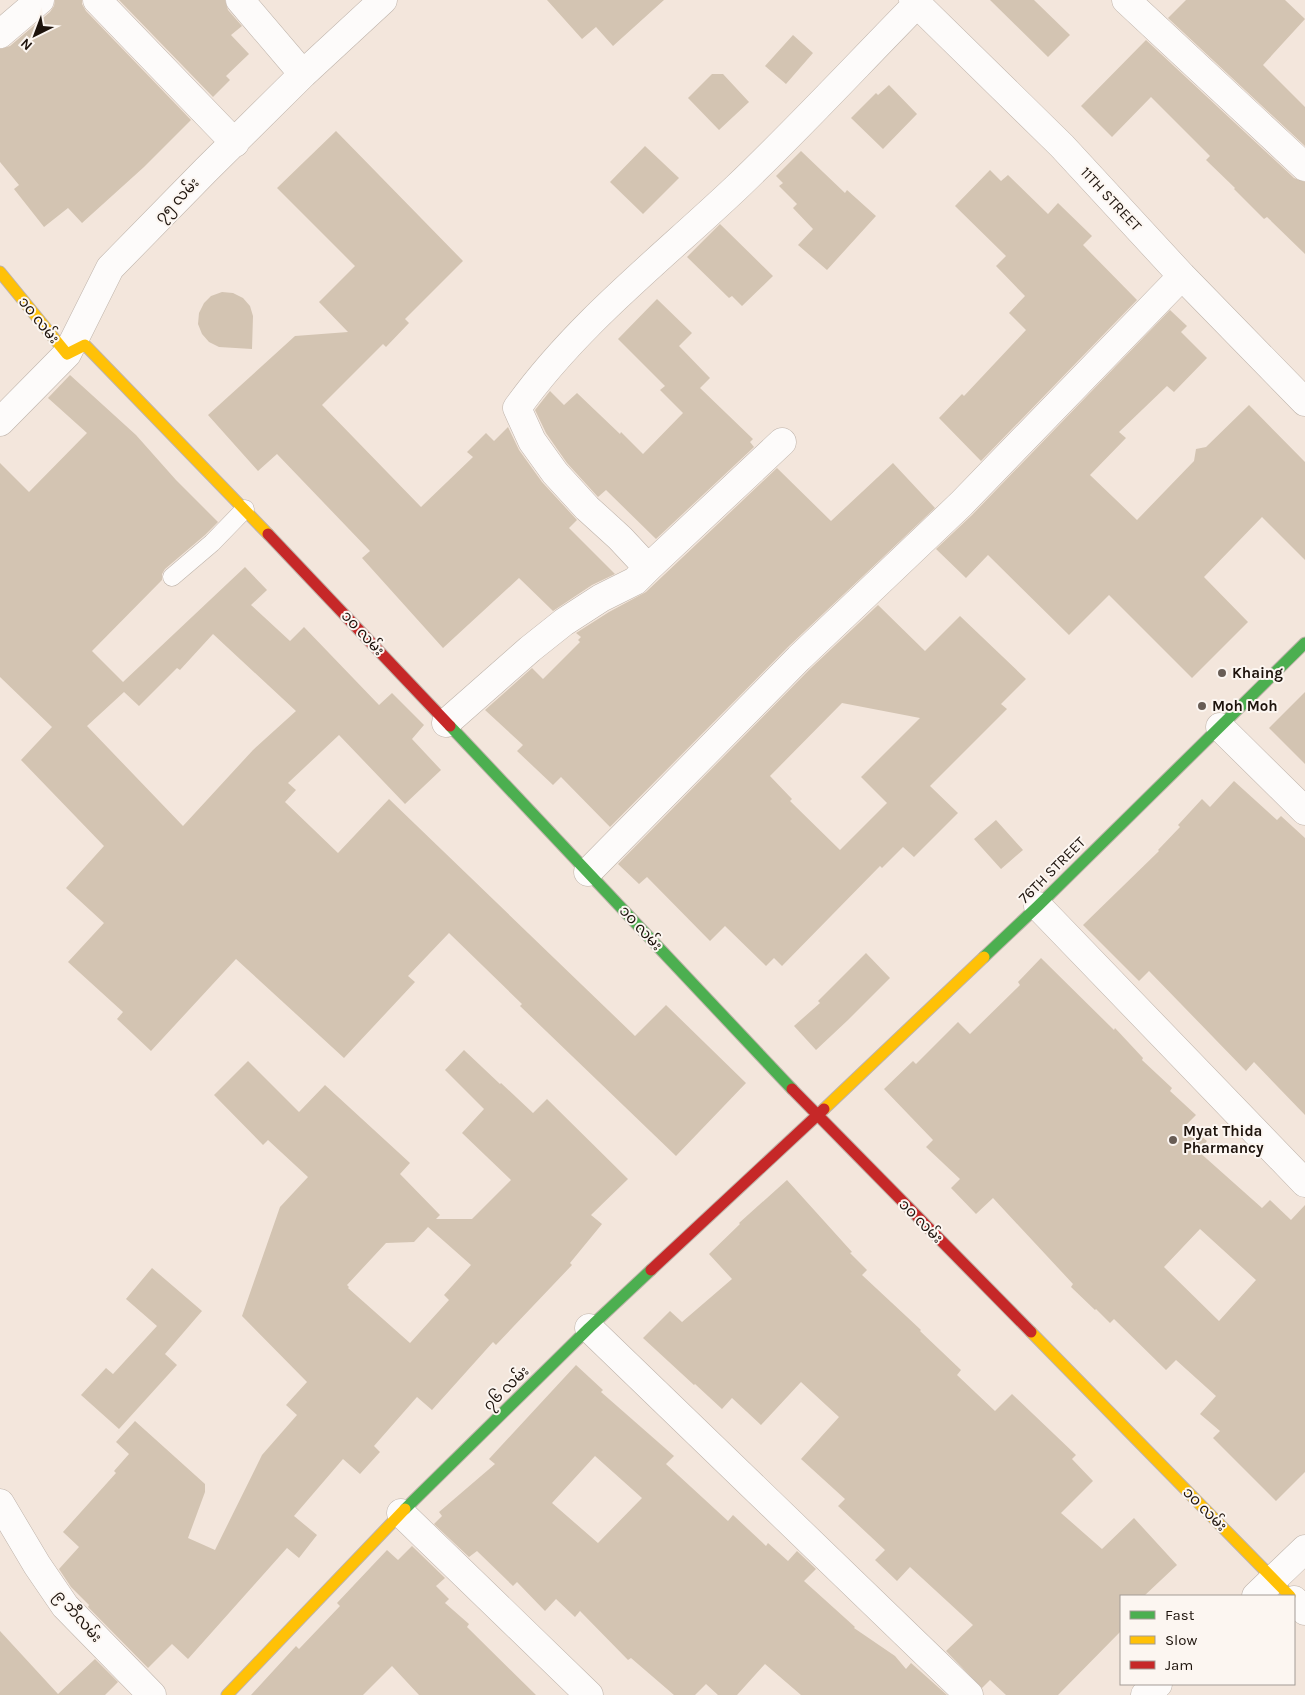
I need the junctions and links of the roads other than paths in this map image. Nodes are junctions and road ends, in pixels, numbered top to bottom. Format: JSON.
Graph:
{"nodes":[{"id":1,"x":40,"y":0,"type":"edge"},
{"id":2,"x":97,"y":0,"type":"edge"},
{"id":3,"x":240,"y":0,"type":"edge"},
{"id":4,"x":383,"y":0,"type":"edge"},
{"id":5,"x":915,"y":2,"type":"edge"},
{"id":6,"x":1142,"y":5,"type":"edge"},
{"id":7,"x":0,"y":34,"type":"edge"},
{"id":8,"x":303,"y":74,"type":"junction"},
{"id":9,"x":235,"y":143,"type":"junction"},
{"id":10,"x":1305,"y":168,"type":"edge"},
{"id":11,"x":0,"y":272,"type":"edge"},
{"id":12,"x":1182,"y":276,"type":"junction"},
{"id":13,"x":67,"y":354,"type":"junction"},
{"id":14,"x":1305,"y":402,"type":"edge"},
{"id":15,"x":0,"y":422,"type":"edge"},
{"id":16,"x":782,"y":442,"type":"dead end"},
{"id":17,"x":244,"y":509,"type":"junction"},
{"id":18,"x":648,"y":568,"type":"junction"},
{"id":19,"x":172,"y":577,"type":"dead end"},
{"id":20,"x":1305,"y":644,"type":"edge"},
{"id":21,"x":446,"y":723,"type":"junction"},
{"id":22,"x":1220,"y":728,"type":"junction"},
{"id":23,"x":1305,"y":811,"type":"edge"},
{"id":24,"x":588,"y":872,"type":"junction"},
{"id":25,"x":1038,"y":906,"type":"junction"},
{"id":26,"x":817,"y":1115,"type":"junction"},
{"id":27,"x":1305,"y":1183,"type":"edge"},
{"id":28,"x":589,"y":1328,"type":"junction"},
{"id":29,"x":0,"y":1503,"type":"edge"},
{"id":30,"x":401,"y":1513,"type":"junction"},
{"id":31,"x":1305,"y":1549,"type":"edge"},
{"id":32,"x":1273,"y":1591,"type":"edge"},
{"id":33,"x":1295,"y":1601,"type":"edge"},
{"id":34,"x":1305,"y":1611,"type":"edge"},
{"id":35,"x":1157,"y":1685,"type":"edge"},
{"id":36,"x":152,"y":1695,"type":"edge"},
{"id":37,"x":227,"y":1695,"type":"edge"},
{"id":38,"x":589,"y":1695,"type":"edge"},
{"id":39,"x":969,"y":1695,"type":"edge"},
{"id":40,"x":1145,"y":1695,"type":"edge"}],
"edges":[{"from":1,"to":7,"type":"street"},
{"from":2,"to":9,"type":"street"},
{"from":3,"to":8,"type":"street"},
{"from":4,"to":8,"type":"street","name":"၇၅ လမ်း"},
{"from":5,"to":12,"type":"street","name":"11TH STREET"},
{"from":5,"to":18,"type":"street"},
{"from":6,"to":10,"type":"street"},
{"from":8,"to":9,"type":"street","name":"၇၅ လမ်း"},
{"from":9,"to":13,"type":"street","name":"၇၅ လမ်း"},
{"from":11,"to":13,"type":"street","name":"၁၀ လမ်း"},
{"from":12,"to":14,"type":"street","name":"11TH STREET"},
{"from":12,"to":24,"type":"street"},
{"from":13,"to":15,"type":"street","name":"၇၅ လမ်း"},
{"from":13,"to":17,"type":"street","name":"၁၀ လမ်း"},
{"from":16,"to":18,"type":"street"},
{"from":17,"to":19,"type":"lane"},
{"from":17,"to":21,"type":"street","name":"၁၀ လမ်း"},
{"from":18,"to":21,"type":"street"},
{"from":20,"to":22,"type":"street","name":"76TH STREET"},
{"from":21,"to":24,"type":"street","name":"၁၀ လမ်း"},
{"from":22,"to":23,"type":"street"},
{"from":22,"to":25,"type":"street","name":"76TH STREET"},
{"from":24,"to":26,"type":"street","name":"၁၀ လမ်း"},
{"from":25,"to":26,"type":"street","name":"76TH STREET"},
{"from":25,"to":27,"type":"street"},
{"from":26,"to":28,"type":"street","name":"၇၆ လမ်း"},
{"from":26,"to":32,"type":"street","name":"၁၀ လမ်း"},
{"from":28,"to":30,"type":"street","name":"၇၆ လမ်း"},
{"from":28,"to":39,"type":"street"},
{"from":29,"to":36,"type":"street","name":"၉ ဘီလမ်း"},
{"from":30,"to":37,"type":"street","name":"၇၆ လမ်း"},
{"from":30,"to":38,"type":"street"},
{"from":31,"to":32,"type":"street"},
{"from":33,"to":34,"type":"street"},
{"from":35,"to":40,"type":"street"}]}
